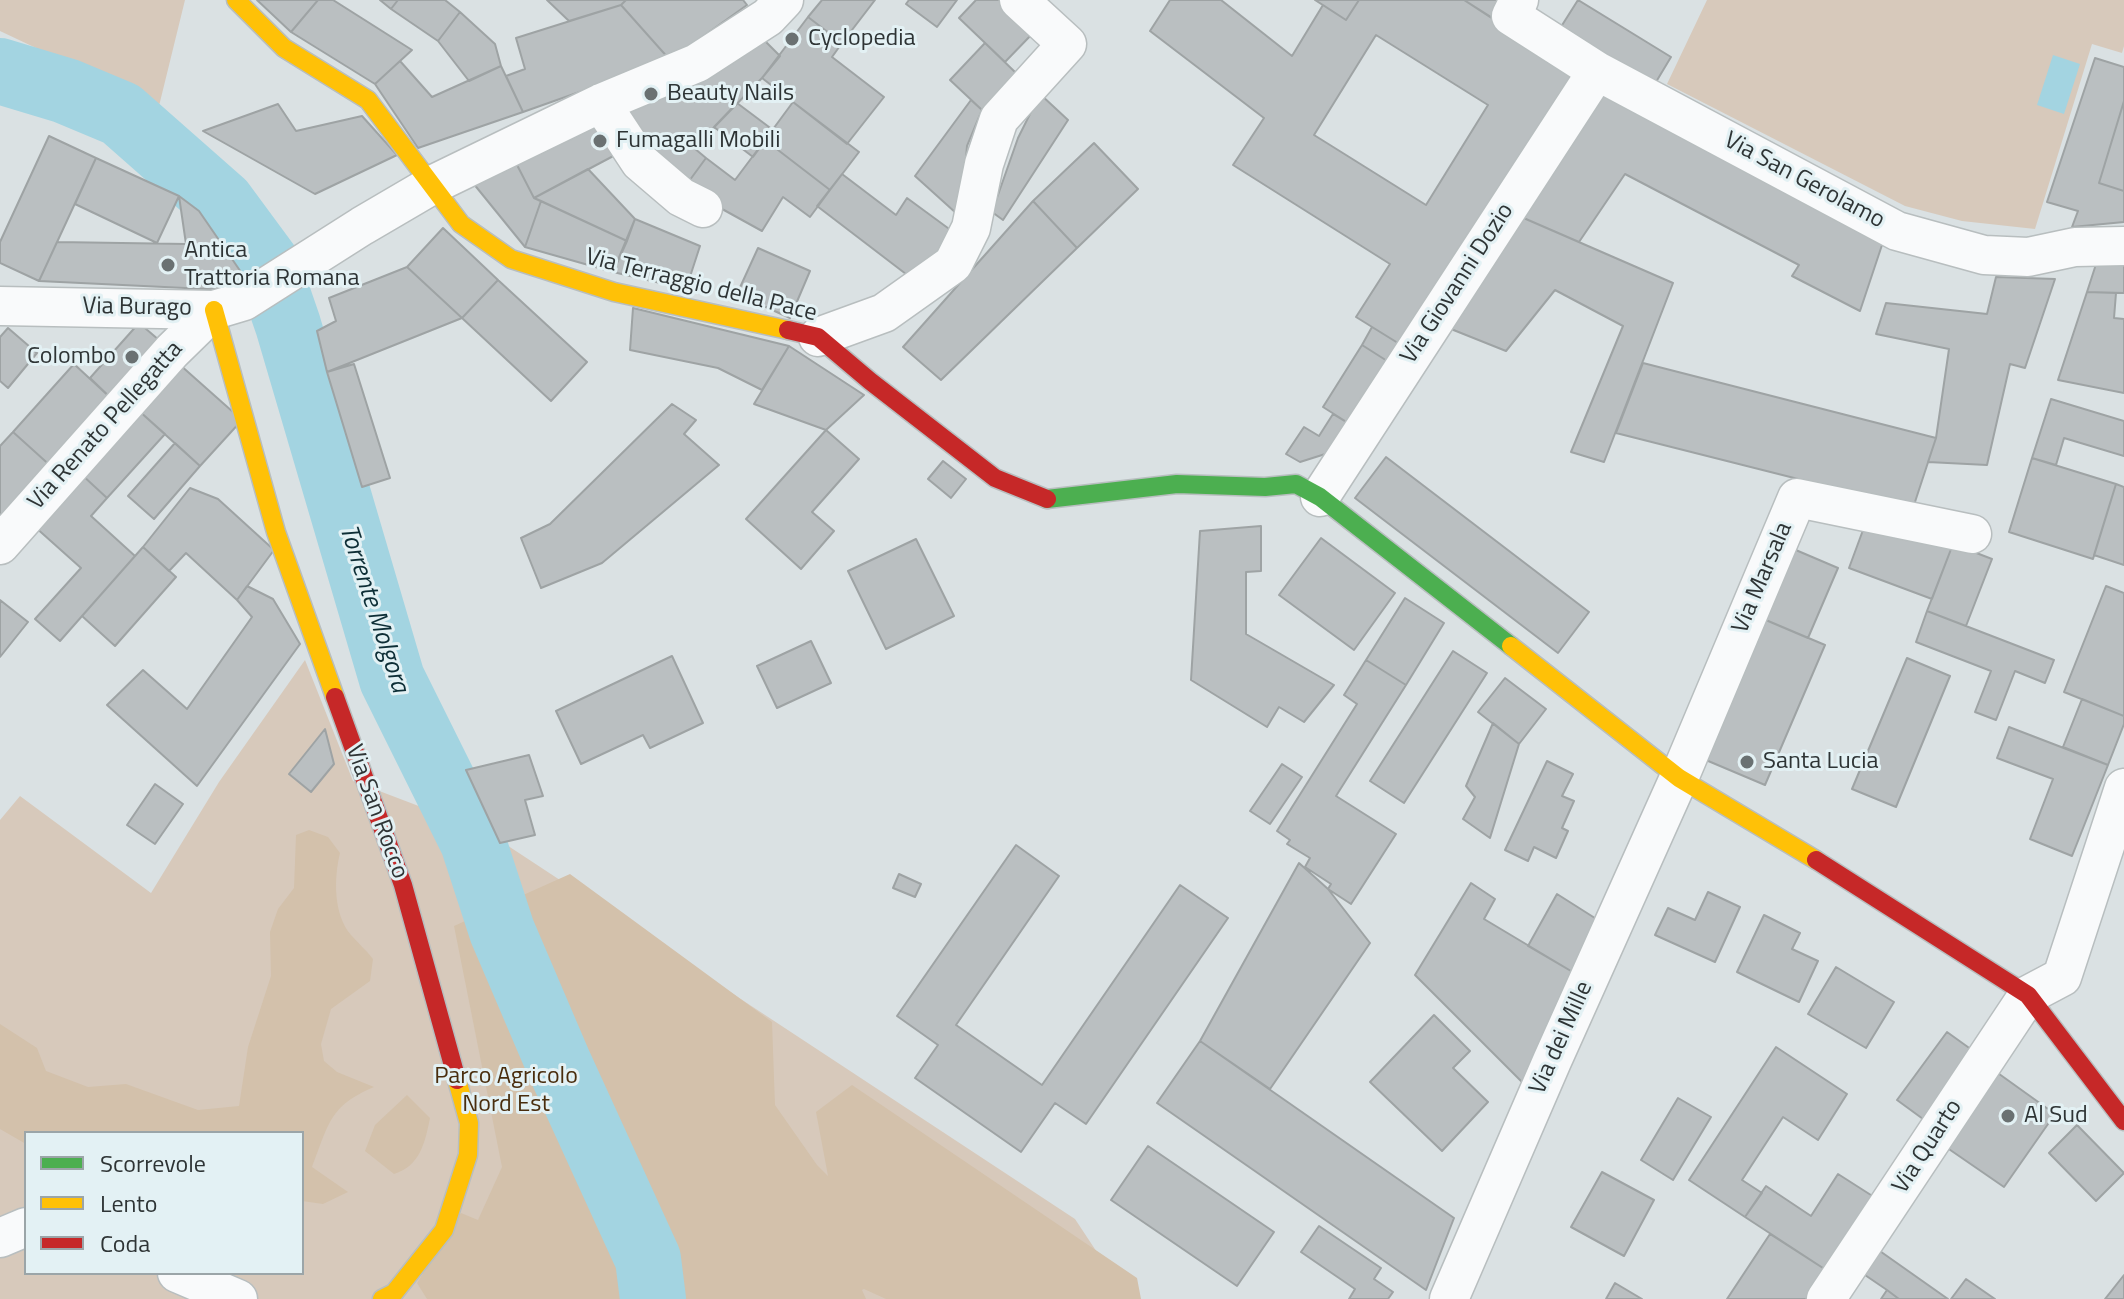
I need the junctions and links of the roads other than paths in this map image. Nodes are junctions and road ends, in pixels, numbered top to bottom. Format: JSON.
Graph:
{"nodes":[{"id":1,"x":236,"y":0,"type":"edge"},
{"id":2,"x":784,"y":0,"type":"edge"},
{"id":3,"x":1019,"y":0,"type":"edge"},
{"id":4,"x":1515,"y":8,"type":"edge"},
{"id":5,"x":1597,"y":71,"type":"junction"},
{"id":6,"x":601,"y":103,"type":"junction"},
{"id":7,"x":432,"y":185,"type":"junction"},
{"id":8,"x":703,"y":208,"type":"dead end"},
{"id":9,"x":2124,"y":246,"type":"edge"},
{"id":10,"x":0,"y":306,"type":"edge"},
{"id":11,"x":229,"y":306,"type":"junction"},
{"id":12,"x":818,"y":337,"type":"junction"},
{"id":13,"x":1320,"y":497,"type":"junction"},
{"id":14,"x":1972,"y":534,"type":"dead end"},
{"id":15,"x":0,"y":545,"type":"edge"},
{"id":16,"x":1679,"y":778,"type":"junction"},
{"id":17,"x":2124,"y":788,"type":"edge"},
{"id":18,"x":2028,"y":995,"type":"junction"},
{"id":19,"x":2124,"y":1121,"type":"edge"},
{"id":20,"x":24,"y":1228,"type":"edge"},
{"id":21,"x":0,"y":1238,"type":"edge"},
{"id":22,"x":182,"y":1275,"type":"edge"},
{"id":23,"x":238,"y":1299,"type":"edge"},
{"id":24,"x":382,"y":1299,"type":"edge"},
{"id":25,"x":1449,"y":1299,"type":"edge"},
{"id":26,"x":1826,"y":1299,"type":"edge"}],
"edges":[{"from":1,"to":7,"type":"street","name":"Via Terraggio della Pace"},
{"from":2,"to":6,"type":"street"},
{"from":3,"to":12,"type":"street"},
{"from":4,"to":5,"type":"street","name":"Via San Gerolamo"},
{"from":5,"to":9,"type":"street","name":"Via San Gerolamo"},
{"from":5,"to":13,"type":"street","name":"Via Giovanni Dozio"},
{"from":6,"to":7,"type":"street"},
{"from":6,"to":8,"type":"street"},
{"from":7,"to":11,"type":"street"},
{"from":7,"to":12,"type":"street","name":"Via Terraggio della Pace"},
{"from":10,"to":11,"type":"street","name":"Via Burago"},
{"from":11,"to":15,"type":"street","name":"Via Renato Pellegatta"},
{"from":11,"to":24,"type":"street","name":"Via San Rocco"},
{"from":12,"to":13,"type":"street","name":"Via Terraggio della Pace"},
{"from":13,"to":16,"type":"street"},
{"from":14,"to":16,"type":"street","name":"Via Marsala"},
{"from":16,"to":18,"type":"street"},
{"from":16,"to":25,"type":"street","name":"Via dei Mille"},
{"from":17,"to":18,"type":"street"},
{"from":18,"to":19,"type":"street"},
{"from":18,"to":26,"type":"street","name":"Via Quarto"},
{"from":20,"to":21,"type":"street"},
{"from":22,"to":23,"type":"street"}]}
